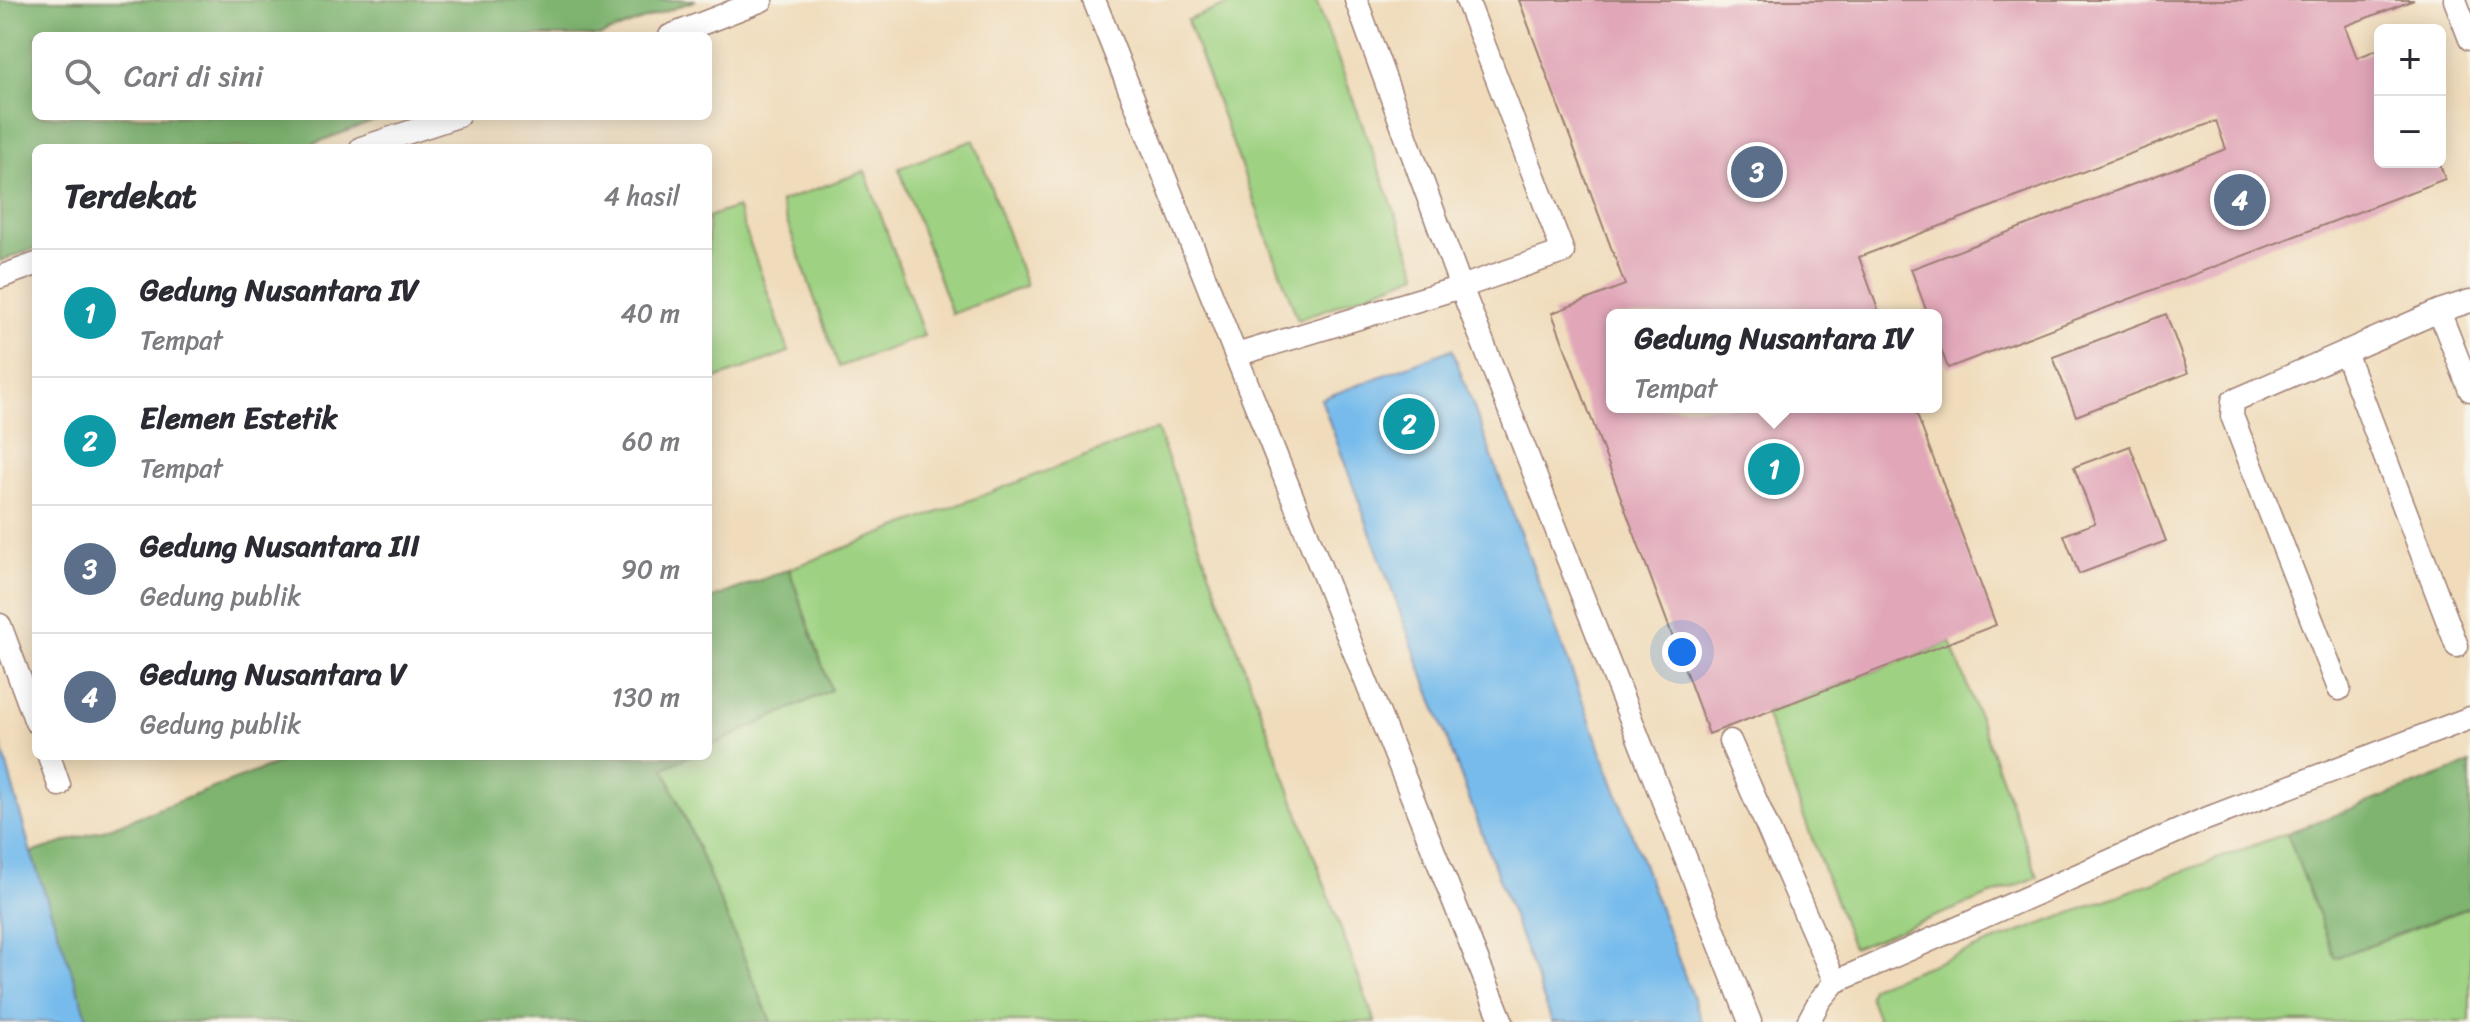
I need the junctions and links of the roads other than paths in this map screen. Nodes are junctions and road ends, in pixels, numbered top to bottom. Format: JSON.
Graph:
{"nodes":[{"id":1,"x":762,"y":0,"type":"edge"},
{"id":2,"x":1094,"y":0,"type":"edge"},
{"id":3,"x":1356,"y":0,"type":"edge"},
{"id":4,"x":1467,"y":0,"type":"edge"},
{"id":5,"x":2455,"y":0,"type":"edge"},
{"id":6,"x":680,"y":32,"type":"edge"},
{"id":7,"x":2470,"y":39,"type":"edge"},
{"id":8,"x":446,"y":120,"type":"edge"},
{"id":9,"x":373,"y":144,"type":"edge"},
{"id":10,"x":32,"y":265,"type":"edge"},
{"id":11,"x":0,"y":277,"type":"edge"},
{"id":12,"x":1461,"y":287,"type":"junction"},
{"id":13,"x":2470,"y":301,"type":"edge"},
{"id":14,"x":2439,"y":311,"type":"junction"},
{"id":15,"x":2345,"y":352,"type":"junction"},
{"id":16,"x":1236,"y":355,"type":"junction"},
{"id":17,"x":2470,"y":390,"type":"edge"},
{"id":18,"x":0,"y":625,"type":"edge"},
{"id":19,"x":2457,"y":646,"type":"dead end"},
{"id":20,"x":2339,"y":689,"type":"dead end"},
{"id":21,"x":32,"y":711,"type":"edge"},
{"id":22,"x":2470,"y":718,"type":"edge"},
{"id":23,"x":1730,"y":741,"type":"dead end"},
{"id":24,"x":50,"y":760,"type":"edge"},
{"id":25,"x":59,"y":785,"type":"dead end"},
{"id":26,"x":1835,"y":982,"type":"junction"},
{"id":27,"x":1502,"y":1022,"type":"edge"},
{"id":28,"x":1750,"y":1022,"type":"edge"},
{"id":29,"x":1808,"y":1022,"type":"edge"}],
"edges":[{"from":1,"to":6,"type":"lane"},
{"from":2,"to":16,"type":"lane"},
{"from":3,"to":12,"type":"lane"},
{"from":4,"to":12,"type":"lane"},
{"from":5,"to":7,"type":"lane"},
{"from":8,"to":9,"type":"lane"},
{"from":10,"to":11,"type":"lane"},
{"from":12,"to":16,"type":"lane"},
{"from":12,"to":28,"type":"lane"},
{"from":13,"to":14,"type":"lane"},
{"from":14,"to":15,"type":"lane"},
{"from":14,"to":17,"type":"lane"},
{"from":15,"to":19,"type":"lane"},
{"from":15,"to":20,"type":"lane"},
{"from":16,"to":27,"type":"lane"},
{"from":18,"to":21,"type":"lane"},
{"from":22,"to":26,"type":"lane"},
{"from":23,"to":26,"type":"lane"},
{"from":24,"to":25,"type":"lane"},
{"from":26,"to":29,"type":"lane"}]}
